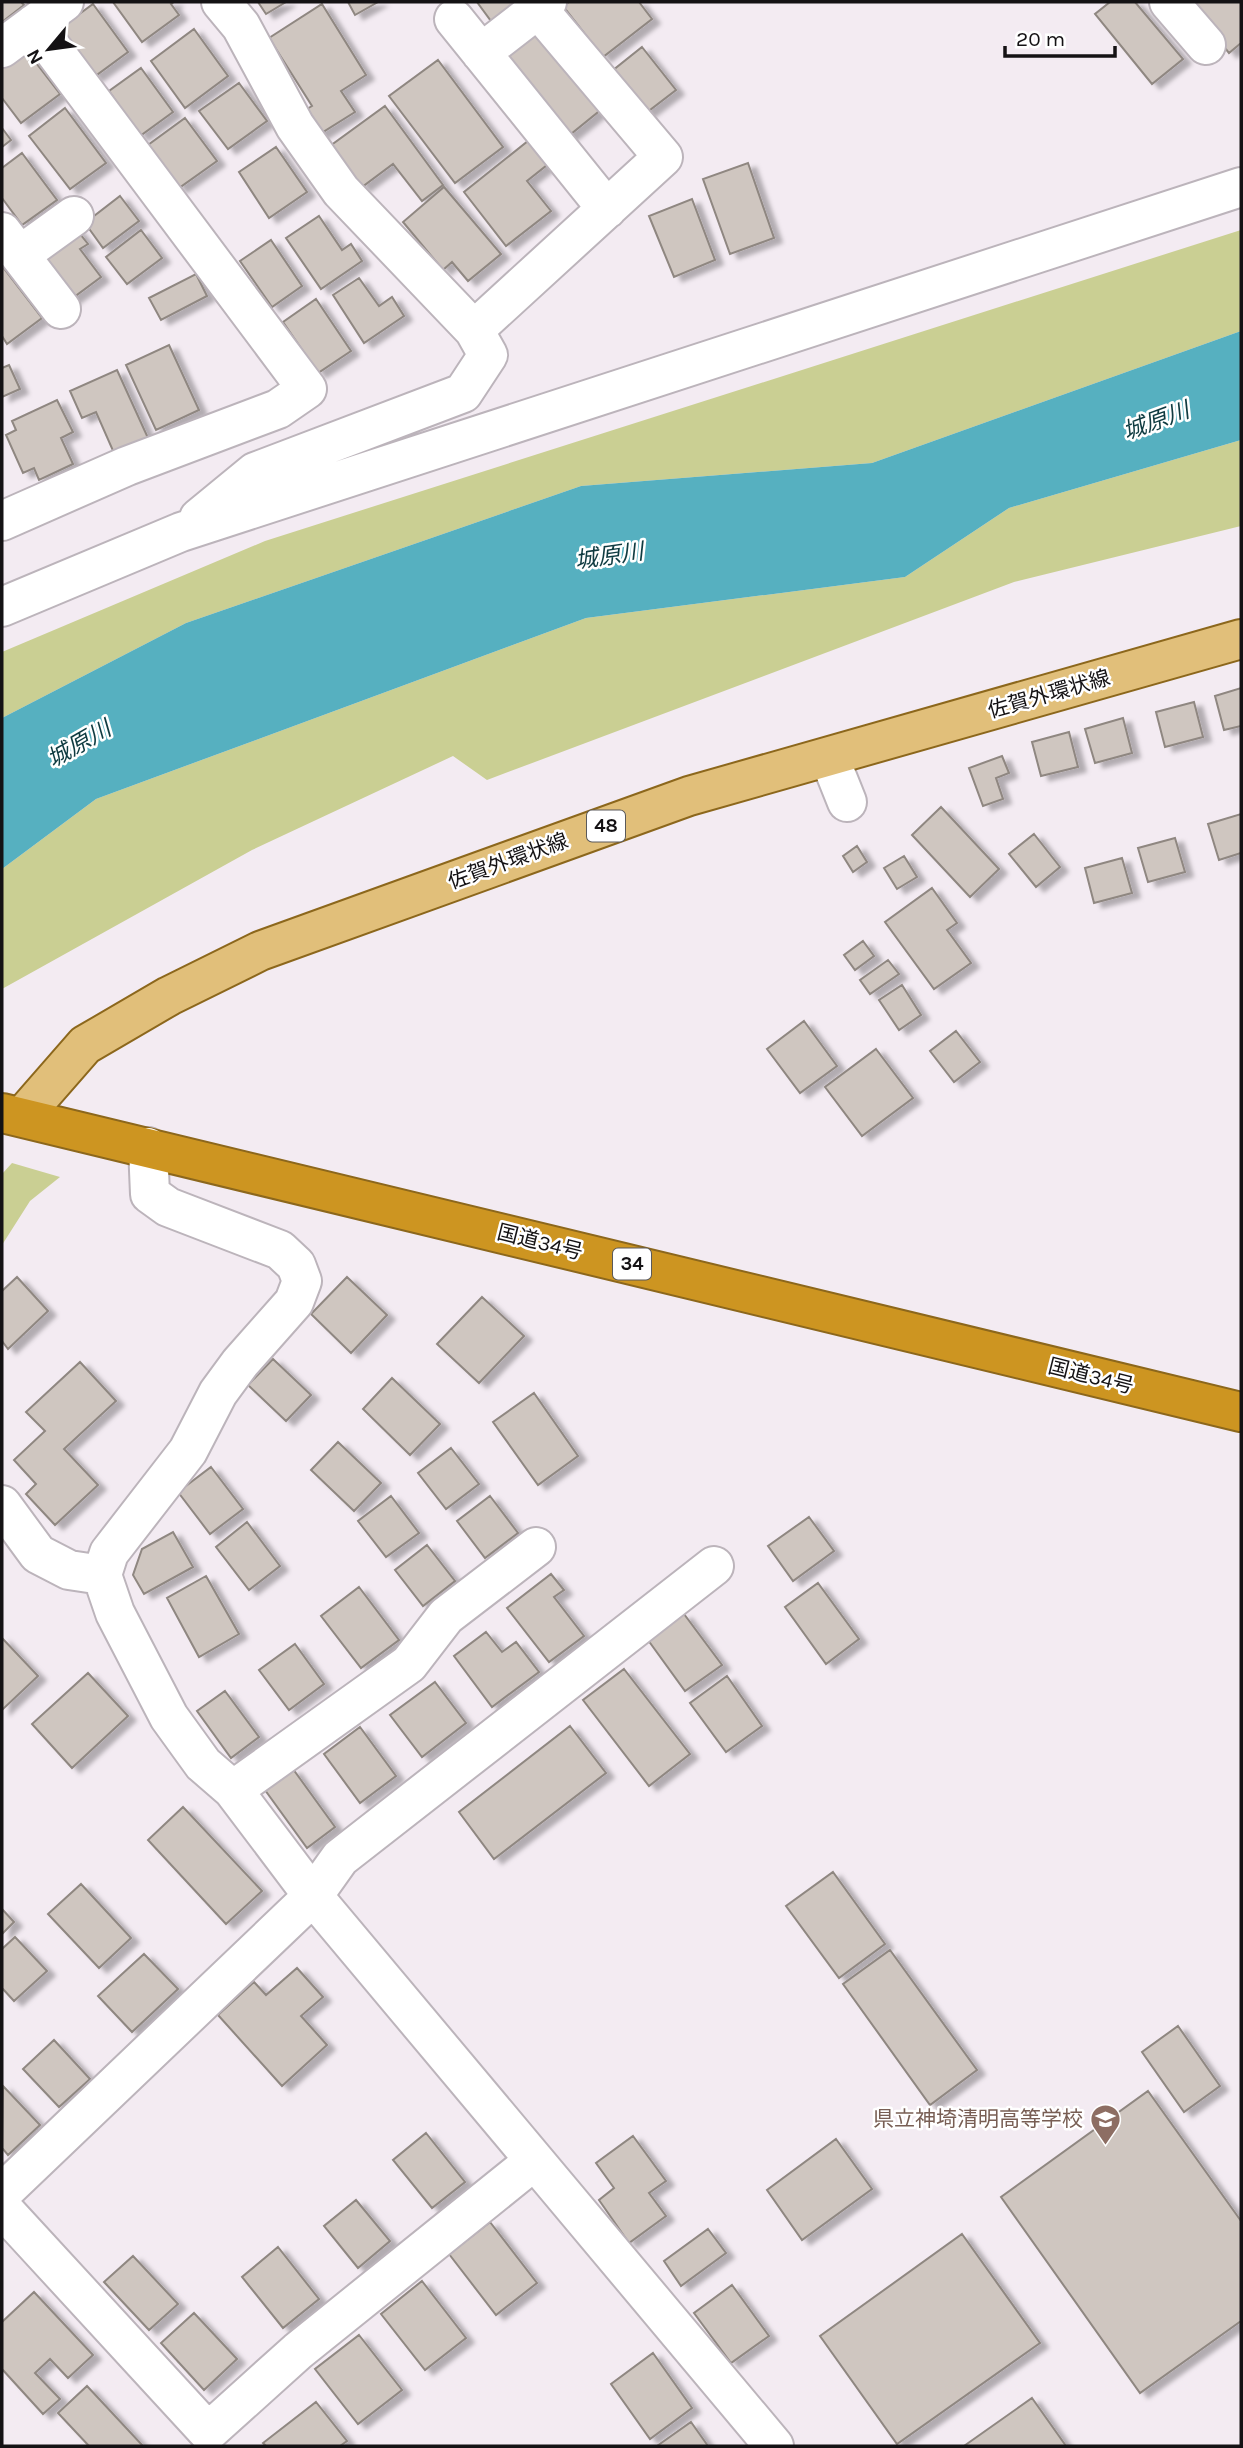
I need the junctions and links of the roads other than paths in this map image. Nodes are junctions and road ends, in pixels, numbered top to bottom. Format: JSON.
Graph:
{"nodes":[{"id":1,"x":221,"y":2,"type":"edge"},
{"id":2,"x":1169,"y":2,"type":"edge"},
{"id":3,"x":543,"y":5,"type":"edge"},
{"id":4,"x":49,"y":13,"type":"edge"},
{"id":5,"x":454,"y":19,"type":"dead end"},
{"id":6,"x":1206,"y":45,"type":"dead end"},
{"id":7,"x":2,"y":48,"type":"edge"},
{"id":8,"x":481,"y":53,"type":"junction"},
{"id":9,"x":1241,"y":164,"type":"edge"},
{"id":10,"x":1241,"y":187,"type":"edge"},
{"id":11,"x":1199,"y":201,"type":"junction"},
{"id":12,"x":607,"y":209,"type":"junction"},
{"id":13,"x":74,"y":216,"type":"dead end"},
{"id":14,"x":11,"y":243,"type":"edge"},
{"id":15,"x":61,"y":309,"type":"dead end"},
{"id":16,"x":474,"y":330,"type":"junction"},
{"id":17,"x":2,"y":521,"type":"edge"},
{"id":18,"x":181,"y":532,"type":"junction"},
{"id":19,"x":2,"y":607,"type":"edge"},
{"id":20,"x":1241,"y":639,"type":"edge"},
{"id":21,"x":829,"y":757,"type":"junction"},
{"id":22,"x":847,"y":802,"type":"dead end"},
{"id":23,"x":9,"y":1118,"type":"edge"},
{"id":24,"x":148,"y":1147,"type":"junction"},
{"id":25,"x":1241,"y":1412,"type":"edge"},
{"id":26,"x":2,"y":1505,"type":"edge"},
{"id":27,"x":537,"y":1547,"type":"dead end"},
{"id":28,"x":714,"y":1566,"type":"dead end"},
{"id":29,"x":102,"y":1575,"type":"junction"},
{"id":30,"x":233,"y":1790,"type":"junction"},
{"id":31,"x":313,"y":1896,"type":"junction"},
{"id":32,"x":534,"y":2161,"type":"junction"},
{"id":33,"x":2,"y":2193,"type":"edge"},
{"id":34,"x":2,"y":2208,"type":"edge"},
{"id":35,"x":774,"y":2446,"type":"edge"}],
"edges":[{"from":1,"to":16,"type":"street"},
{"from":2,"to":6,"type":"street"},
{"from":3,"to":8,"type":"street"},
{"from":3,"to":12,"type":"street"},
{"from":4,"to":7,"type":"street"},
{"from":4,"to":17,"type":"street"},
{"from":5,"to":8,"type":"street"},
{"from":8,"to":12,"type":"street"},
{"from":9,"to":11,"type":"street"},
{"from":10,"to":11,"type":"street"},
{"from":11,"to":18,"type":"street"},
{"from":12,"to":16,"type":"street"},
{"from":13,"to":14,"type":"street"},
{"from":14,"to":15,"type":"street"},
{"from":16,"to":18,"type":"street"},
{"from":18,"to":19,"type":"street"},
{"from":20,"to":21,"type":"main road","name":"佐賀外環状線","number":"48"},
{"from":21,"to":22,"type":"street"},
{"from":21,"to":23,"type":"main road","name":"佐賀外環状線","number":"48"},
{"from":23,"to":24,"type":"highway","name":"国道34号","number":"34"},
{"from":24,"to":25,"type":"highway","name":"国道34号","number":"34"},
{"from":24,"to":29,"type":"street"},
{"from":26,"to":29,"type":"street"},
{"from":27,"to":30,"type":"street"},
{"from":28,"to":31,"type":"street"},
{"from":29,"to":30,"type":"street"},
{"from":30,"to":31,"type":"street"},
{"from":31,"to":32,"type":"street"},
{"from":31,"to":33,"type":"street"},
{"from":32,"to":34,"type":"street"},
{"from":32,"to":35,"type":"street"}]}
